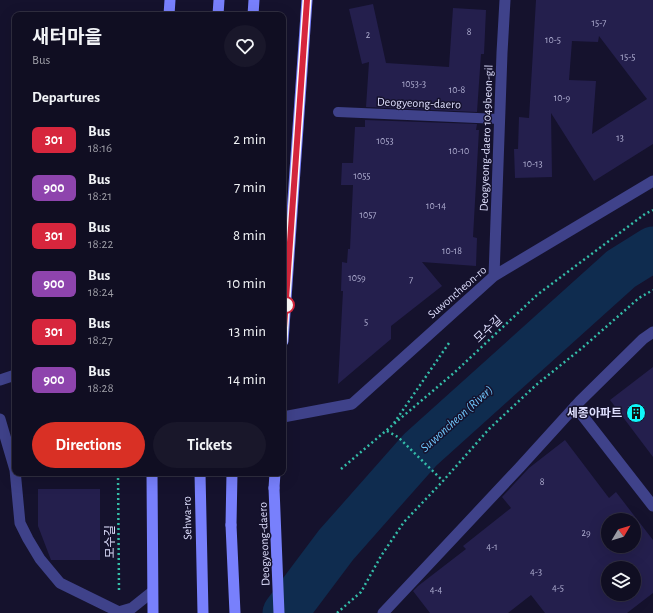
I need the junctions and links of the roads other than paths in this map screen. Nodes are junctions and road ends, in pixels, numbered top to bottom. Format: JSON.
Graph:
{"nodes":[{"id":1,"x":170,"y":0,"type":"edge"},
{"id":2,"x":219,"y":0,"type":"edge"},
{"id":3,"x":254,"y":0,"type":"edge"},
{"id":4,"x":307,"y":0,"type":"edge"},
{"id":5,"x":505,"y":0,"type":"edge"},
{"id":6,"x":169,"y":12,"type":"edge"},
{"id":7,"x":218,"y":12,"type":"edge"},
{"id":8,"x":253,"y":12,"type":"edge"},
{"id":9,"x":338,"y":112,"type":"dead end"},
{"id":10,"x":500,"y":119,"type":"junction"},
{"id":11,"x":653,"y":181,"type":"edge"},
{"id":12,"x":494,"y":276,"type":"junction"},
{"id":13,"x":286,"y":298,"type":"edge"},
{"id":14,"x":653,"y":332,"type":"edge"},
{"id":15,"x":12,"y":376,"type":"edge"},
{"id":16,"x":0,"y":380,"type":"edge"},
{"id":17,"x":575,"y":406,"type":"junction"},
{"id":18,"x":286,"y":416,"type":"edge"},
{"id":19,"x":0,"y":419,"type":"edge"},
{"id":20,"x":12,"y":460,"type":"edge"},
{"id":21,"x":16,"y":476,"type":"edge"},
{"id":22,"x":152,"y":476,"type":"edge"},
{"id":23,"x":200,"y":476,"type":"edge"},
{"id":24,"x":232,"y":476,"type":"edge"},
{"id":25,"x":275,"y":476,"type":"edge"},
{"id":26,"x":653,"y":506,"type":"edge"},
{"id":27,"x":233,"y":566,"type":"junction"},
{"id":28,"x":152,"y":592,"type":"junction"},
{"id":29,"x":202,"y":612,"type":"edge"},
{"id":30,"x":118,"y":613,"type":"edge"},
{"id":31,"x":153,"y":613,"type":"edge"},
{"id":32,"x":235,"y":613,"type":"edge"},
{"id":33,"x":240,"y":613,"type":"edge"},
{"id":34,"x":279,"y":613,"type":"edge"},
{"id":35,"x":383,"y":613,"type":"edge"}],
"edges":[{"from":1,"to":6,"type":"main road"},
{"from":2,"to":7,"type":"main road"},
{"from":3,"to":8,"type":"main road"},
{"from":4,"to":13,"type":"main road"},
{"from":5,"to":10,"type":"street","name":"Deogyeong-daero 1049beon-gil"},
{"from":9,"to":10,"type":"lane","name":"Deogyeong-daero"},
{"from":10,"to":12,"type":"street","name":"Deogyeong-daero 1049beon-gil"},
{"from":11,"to":12,"type":"street","name":"Suwoncheon-ro"},
{"from":12,"to":18,"type":"street","name":"Suwoncheon-ro"},
{"from":14,"to":17,"type":"street"},
{"from":15,"to":16,"type":"street"},
{"from":17,"to":26,"type":"street"},
{"from":17,"to":35,"type":"street"},
{"from":19,"to":20,"type":"street"},
{"from":21,"to":30,"type":"street"},
{"from":22,"to":28,"type":"main road"},
{"from":23,"to":29,"type":"main road","name":"Sehwa-ro"},
{"from":24,"to":27,"type":"main road","bridge":true},
{"from":25,"to":34,"type":"main road","name":"Deogyeong-daero","bridge":true},
{"from":27,"to":32,"type":"main road","bridge":true},
{"from":27,"to":33,"type":"main road","bridge":true},
{"from":28,"to":30,"type":"street"},
{"from":28,"to":31,"type":"main road"}]}
